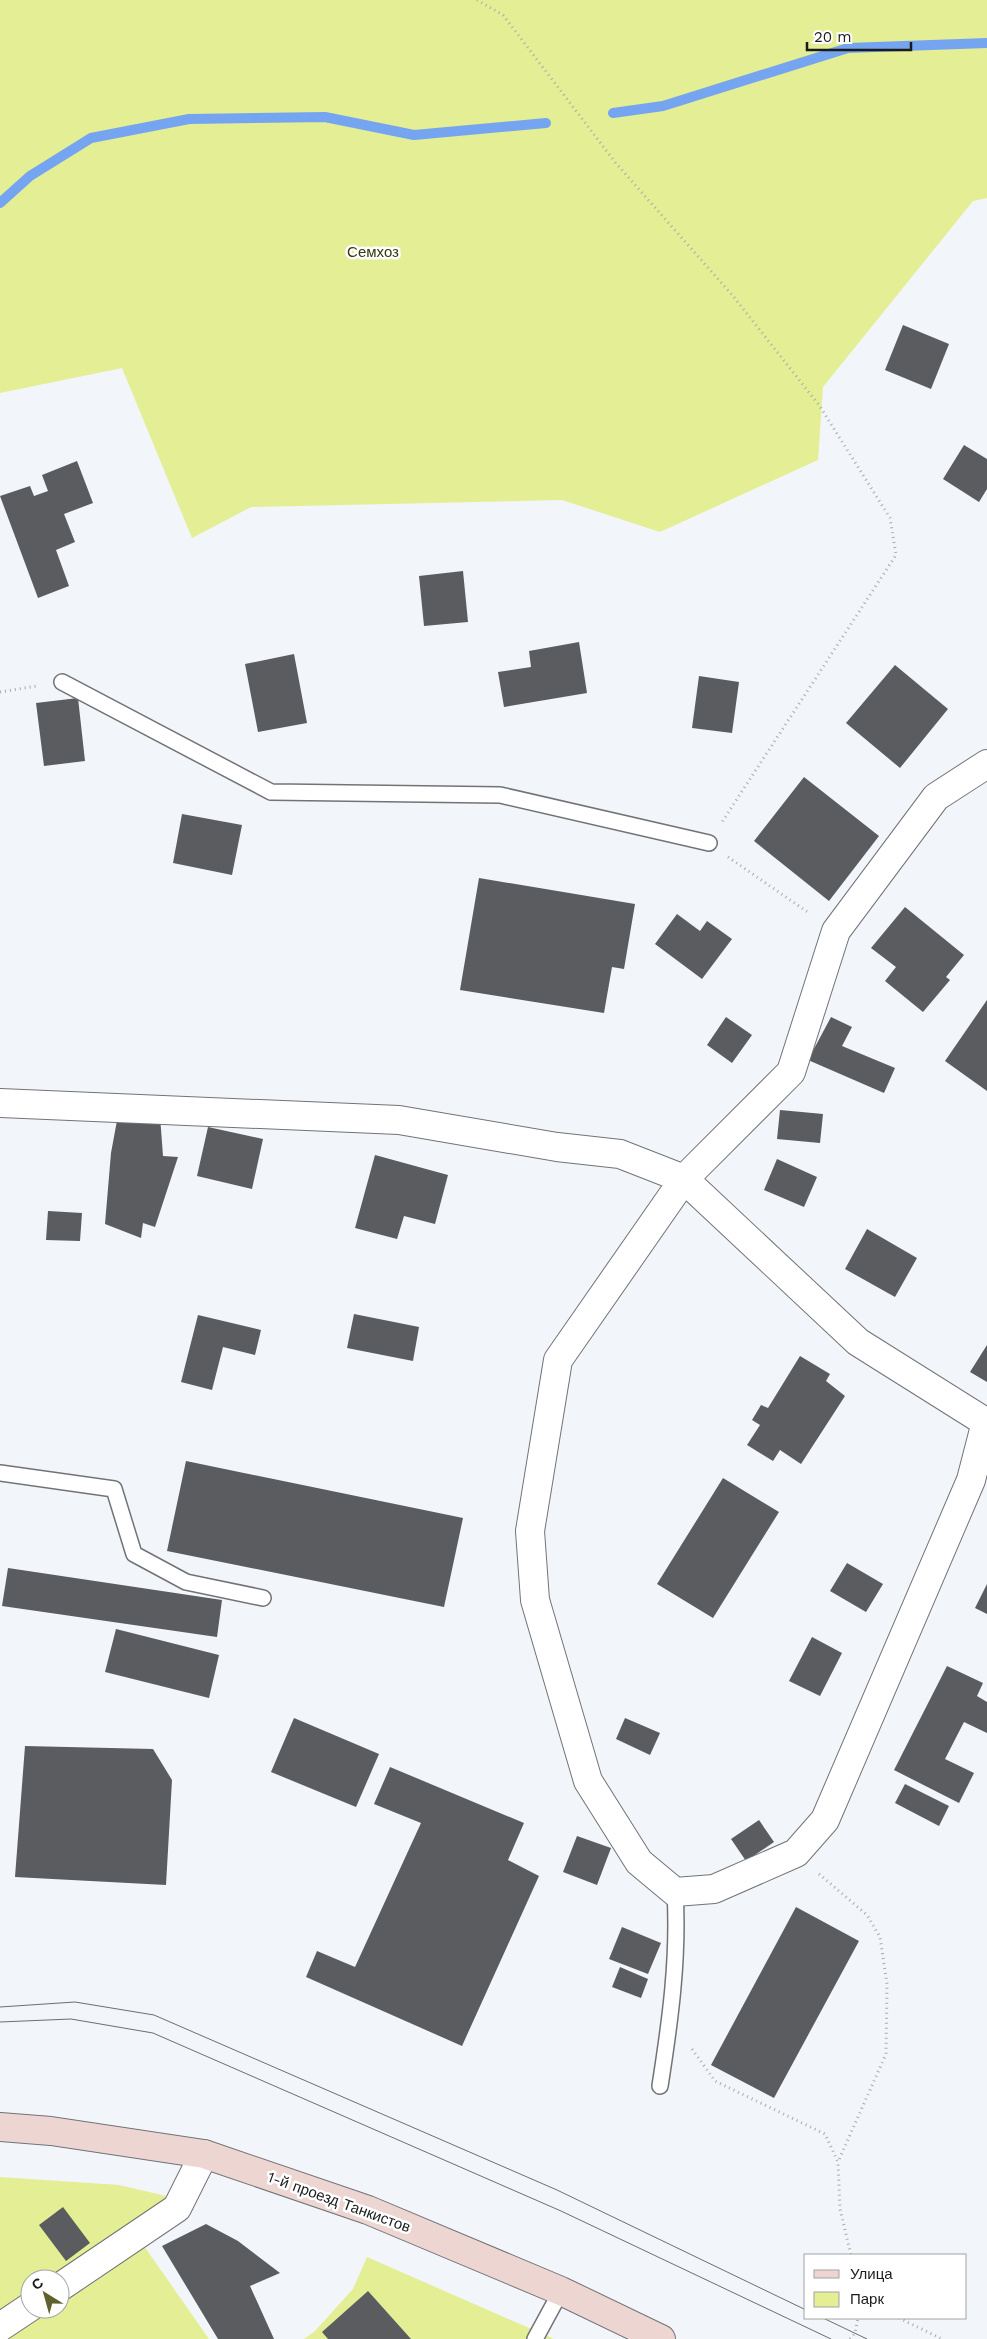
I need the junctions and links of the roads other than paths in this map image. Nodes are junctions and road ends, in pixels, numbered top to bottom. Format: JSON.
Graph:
{"nodes":[{"id":1,"x":62,"y":682,"type":"road end"},
{"id":2,"x":987,"y":764,"type":"edge"},
{"id":3,"x":708,"y":843,"type":"road end"},
{"id":4,"x":0,"y":1103,"type":"edge"},
{"id":5,"x":684,"y":1179,"type":"junction"},
{"id":6,"x":986,"y":1423,"type":"edge"},
{"id":7,"x":0,"y":1473,"type":"edge"},
{"id":8,"x":263,"y":1598,"type":"dead end"},
{"id":9,"x":675,"y":1892,"type":"junction"},
{"id":10,"x":660,"y":2086,"type":"dead end"},
{"id":11,"x":0,"y":2127,"type":"edge"},
{"id":12,"x":204,"y":2154,"type":"junction"},
{"id":13,"x":70,"y":2280,"type":"edge"},
{"id":14,"x":561,"y":2291,"type":"junction"},
{"id":15,"x":20,"y":2314,"type":"edge"},
{"id":16,"x":0,"y":2327,"type":"edge"},
{"id":17,"x":535,"y":2339,"type":"edge"},
{"id":18,"x":660,"y":2339,"type":"edge"}],
"edges":[{"from":1,"to":3,"type":"lane"},
{"from":2,"to":5,"type":"street"},
{"from":4,"to":5,"type":"street"},
{"from":5,"to":6,"type":"street"},
{"from":5,"to":9,"type":"street"},
{"from":6,"to":9,"type":"street"},
{"from":7,"to":8,"type":"lane"},
{"from":9,"to":10,"type":"lane"},
{"from":11,"to":12,"type":"main road","name":"1-й проезд Танкистов"},
{"from":12,"to":13,"type":"street"},
{"from":12,"to":14,"type":"main road","name":"1-й проезд Танкистов"},
{"from":14,"to":17,"type":"lane"},
{"from":14,"to":18,"type":"main road","name":"1-й проезд Танкистов"},
{"from":15,"to":16,"type":"street"}]}
